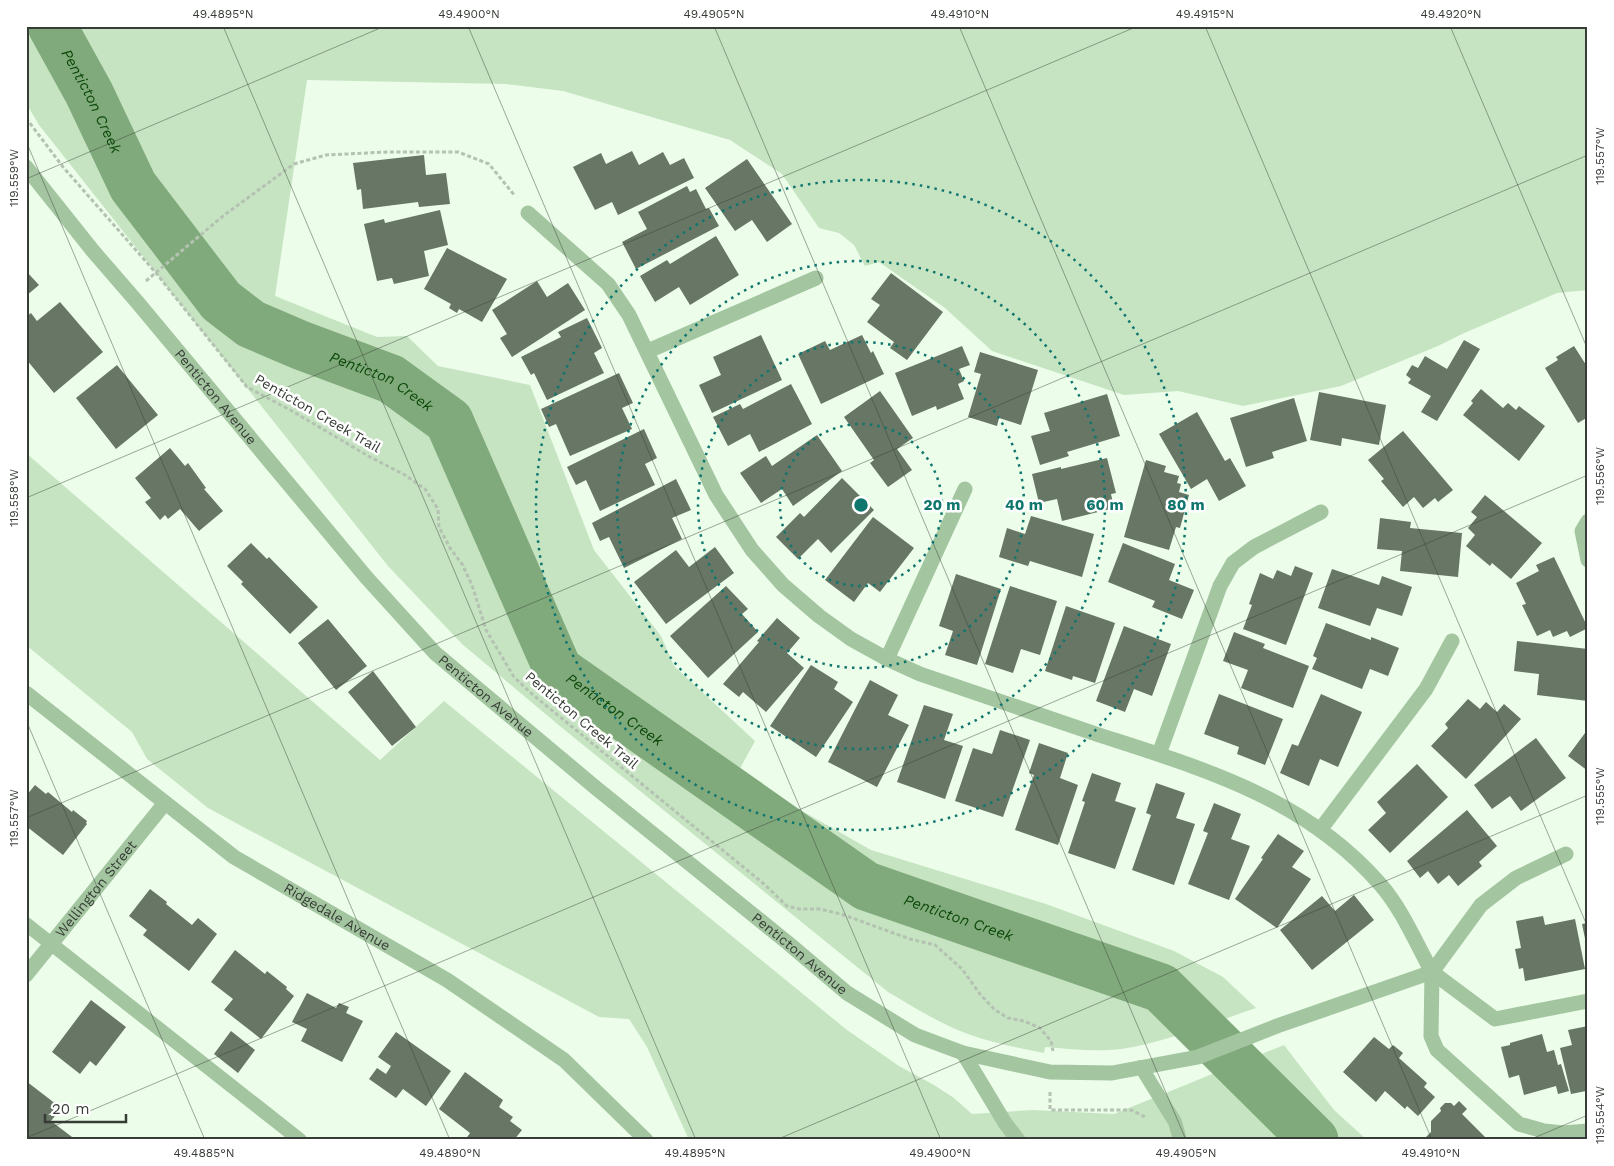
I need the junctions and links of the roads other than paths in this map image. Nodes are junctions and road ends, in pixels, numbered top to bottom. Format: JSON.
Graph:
{"nodes":[{"id":1,"x":26,"y":167,"type":"edge"},
{"id":2,"x":528,"y":212,"type":"road end"},
{"id":3,"x":816,"y":278,"type":"dead end"},
{"id":4,"x":648,"y":352,"type":"junction"},
{"id":5,"x":965,"y":489,"type":"dead end"},
{"id":6,"x":1321,"y":512,"type":"dead end"},
{"id":7,"x":1588,"y":521,"type":"edge"},
{"id":8,"x":1588,"y":560,"type":"edge"},
{"id":9,"x":1452,"y":641,"type":"dead end"},
{"id":10,"x":887,"y":658,"type":"junction"},
{"id":11,"x":26,"y":693,"type":"edge"},
{"id":12,"x":1159,"y":754,"type":"junction"},
{"id":13,"x":165,"y":803,"type":"junction"},
{"id":14,"x":1320,"y":830,"type":"junction"},
{"id":15,"x":1566,"y":854,"type":"dead end"},
{"id":16,"x":26,"y":924,"type":"edge"},
{"id":17,"x":52,"y":944,"type":"junction"},
{"id":18,"x":1432,"y":972,"type":"junction"},
{"id":19,"x":26,"y":975,"type":"edge"},
{"id":20,"x":1588,"y":1001,"type":"edge"},
{"id":21,"x":963,"y":1053,"type":"junction"},
{"id":22,"x":1140,"y":1067,"type":"junction"},
{"id":23,"x":1588,"y":1131,"type":"edge"},
{"id":24,"x":300,"y":1140,"type":"edge"},
{"id":25,"x":646,"y":1140,"type":"edge"},
{"id":26,"x":1018,"y":1140,"type":"edge"},
{"id":27,"x":1180,"y":1140,"type":"edge"}],
"edges":[{"from":1,"to":21,"type":"street","name":"Penticton Avenue"},
{"from":2,"to":4,"type":"street"},
{"from":3,"to":4,"type":"street"},
{"from":4,"to":10,"type":"street"},
{"from":5,"to":10,"type":"street"},
{"from":6,"to":12,"type":"street"},
{"from":7,"to":8,"type":"street"},
{"from":9,"to":14,"type":"street"},
{"from":10,"to":12,"type":"street"},
{"from":11,"to":13,"type":"street","name":"Ridgedale Avenue"},
{"from":12,"to":14,"type":"street"},
{"from":13,"to":17,"type":"street","name":"Wellington Street"},
{"from":13,"to":25,"type":"street","name":"Ridgedale Avenue"},
{"from":14,"to":18,"type":"street"},
{"from":15,"to":18,"type":"street"},
{"from":16,"to":17,"type":"lane"},
{"from":17,"to":19,"type":"street","name":"Wellington Street"},
{"from":17,"to":24,"type":"lane"},
{"from":18,"to":20,"type":"street"},
{"from":18,"to":22,"type":"street","name":"Penticton Avenue"},
{"from":18,"to":23,"type":"street"},
{"from":21,"to":22,"type":"street","name":"Penticton Avenue"},
{"from":21,"to":26,"type":"street"},
{"from":22,"to":27,"type":"lane"}]}
